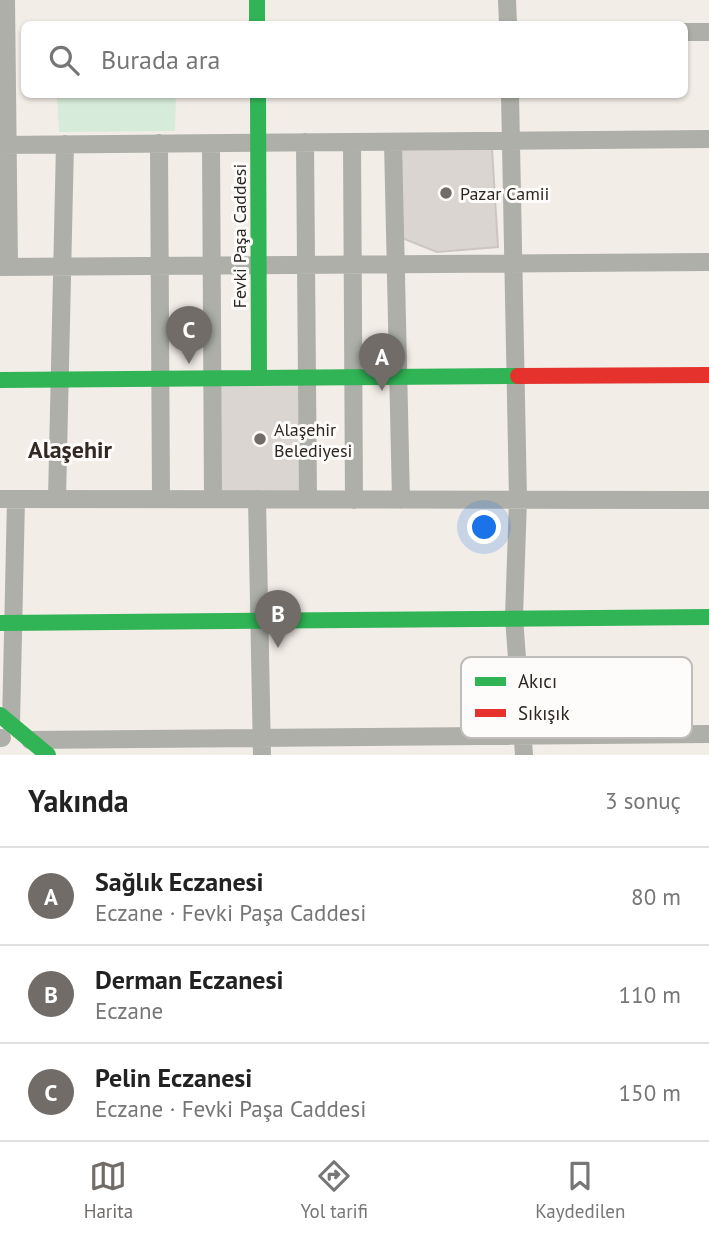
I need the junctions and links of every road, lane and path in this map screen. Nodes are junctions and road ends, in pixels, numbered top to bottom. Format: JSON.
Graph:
{"nodes":[{"id":1,"x":6,"y":0,"type":"edge"},
{"id":2,"x":257,"y":0,"type":"edge"},
{"id":3,"x":508,"y":0,"type":"edge"},
{"id":4,"x":257,"y":21,"type":"edge"},
{"id":5,"x":508,"y":21,"type":"edge"},
{"id":6,"x":688,"y":32,"type":"edge"},
{"id":7,"x":709,"y":32,"type":"edge"},
{"id":8,"x":10,"y":37,"type":"edge"},
{"id":9,"x":258,"y":98,"type":"edge"},
{"id":10,"x":510,"y":98,"type":"edge"},
{"id":11,"x":709,"y":139,"type":"edge"},
{"id":12,"x":511,"y":140,"type":"junction"},
{"id":13,"x":305,"y":142,"type":"junction"},
{"id":14,"x":352,"y":142,"type":"junction"},
{"id":15,"x":393,"y":142,"type":"junction"},
{"id":16,"x":211,"y":143,"type":"junction"},
{"id":17,"x":258,"y":143,"type":"junction"},
{"id":18,"x":65,"y":144,"type":"junction"},
{"id":19,"x":159,"y":144,"type":"junction"},
{"id":20,"x":4,"y":145,"type":"edge"},
{"id":21,"x":709,"y":262,"type":"edge"},
{"id":22,"x":513,"y":264,"type":"junction"},
{"id":23,"x":258,"y":265,"type":"junction"},
{"id":24,"x":306,"y":265,"type":"junction"},
{"id":25,"x":353,"y":265,"type":"junction"},
{"id":26,"x":396,"y":265,"type":"junction"},
{"id":27,"x":160,"y":266,"type":"junction"},
{"id":28,"x":212,"y":266,"type":"junction"},
{"id":29,"x":4,"y":267,"type":"edge"},
{"id":30,"x":62,"y":267,"type":"junction"},
{"id":31,"x":709,"y":375,"type":"edge"},
{"id":32,"x":516,"y":376,"type":"junction"},
{"id":33,"x":353,"y":377,"type":"junction"},
{"id":34,"x":398,"y":377,"type":"junction"},
{"id":35,"x":212,"y":378,"type":"junction"},
{"id":36,"x":258,"y":378,"type":"junction"},
{"id":37,"x":307,"y":378,"type":"junction"},
{"id":38,"x":60,"y":379,"type":"junction"},
{"id":39,"x":161,"y":379,"type":"junction"},
{"id":40,"x":0,"y":380,"type":"edge"},
{"id":41,"x":8,"y":499,"type":"edge"},
{"id":42,"x":57,"y":499,"type":"junction"},
{"id":43,"x":161,"y":499,"type":"junction"},
{"id":44,"x":213,"y":499,"type":"junction"},
{"id":45,"x":257,"y":499,"type":"junction"},
{"id":46,"x":308,"y":499,"type":"junction"},
{"id":47,"x":354,"y":500,"type":"junction"},
{"id":48,"x":401,"y":500,"type":"junction"},
{"id":49,"x":518,"y":500,"type":"junction"},
{"id":50,"x":709,"y":500,"type":"edge"},
{"id":51,"x":514,"y":617,"type":"junction"},
{"id":52,"x":709,"y":617,"type":"edge"},
{"id":53,"x":259,"y":621,"type":"junction"},
{"id":54,"x":6,"y":623,"type":"edge"},
{"id":55,"x":517,"y":657,"type":"edge"},
{"id":56,"x":11,"y":738,"type":"edge"},
{"id":57,"x":461,"y":738,"type":"edge"},
{"id":58,"x":262,"y":746,"type":"edge"},
{"id":59,"x":48,"y":755,"type":"edge"}],
"edges":[{"from":1,"to":8,"type":"street"},
{"from":2,"to":4,"type":"street"},
{"from":3,"to":5,"type":"street"},
{"from":6,"to":7,"type":"street"},
{"from":8,"to":20,"type":"street"},
{"from":9,"to":17,"type":"street","name":"Fevki Paşa Caddesi"},
{"from":10,"to":12,"type":"street"},
{"from":11,"to":12,"type":"street"},
{"from":12,"to":15,"type":"street"},
{"from":12,"to":22,"type":"street"},
{"from":13,"to":14,"type":"street"},
{"from":13,"to":17,"type":"street"},
{"from":13,"to":24,"type":"street"},
{"from":14,"to":15,"type":"street"},
{"from":14,"to":25,"type":"street"},
{"from":15,"to":26,"type":"street"},
{"from":16,"to":17,"type":"street"},
{"from":16,"to":19,"type":"street"},
{"from":16,"to":28,"type":"street"},
{"from":17,"to":23,"type":"street","name":"Fevki Paşa Caddesi"},
{"from":18,"to":19,"type":"street"},
{"from":18,"to":20,"type":"street"},
{"from":18,"to":30,"type":"street"},
{"from":19,"to":27,"type":"street"},
{"from":20,"to":29,"type":"street"},
{"from":21,"to":22,"type":"street"},
{"from":22,"to":26,"type":"street"},
{"from":22,"to":32,"type":"street"},
{"from":23,"to":24,"type":"street"},
{"from":23,"to":28,"type":"street"},
{"from":23,"to":36,"type":"street","name":"Fevki Paşa Caddesi"},
{"from":24,"to":25,"type":"street"},
{"from":24,"to":37,"type":"street"},
{"from":25,"to":26,"type":"street"},
{"from":25,"to":33,"type":"street"},
{"from":26,"to":34,"type":"street"},
{"from":27,"to":28,"type":"street"},
{"from":27,"to":30,"type":"street"},
{"from":27,"to":39,"type":"street"},
{"from":28,"to":35,"type":"street"},
{"from":29,"to":30,"type":"street"},
{"from":30,"to":38,"type":"street"},
{"from":31,"to":32,"type":"street"},
{"from":32,"to":34,"type":"street"},
{"from":32,"to":49,"type":"street"},
{"from":33,"to":34,"type":"street"},
{"from":33,"to":37,"type":"street"},
{"from":33,"to":47,"type":"street"},
{"from":34,"to":48,"type":"street"},
{"from":35,"to":36,"type":"street"},
{"from":35,"to":39,"type":"street"},
{"from":35,"to":44,"type":"street"},
{"from":36,"to":37,"type":"street"},
{"from":37,"to":46,"type":"street"},
{"from":38,"to":39,"type":"street"},
{"from":38,"to":40,"type":"street"},
{"from":38,"to":42,"type":"street"},
{"from":39,"to":43,"type":"street"},
{"from":41,"to":42,"type":"street"},
{"from":41,"to":54,"type":"street"},
{"from":42,"to":43,"type":"street"},
{"from":43,"to":44,"type":"street"},
{"from":44,"to":45,"type":"street"},
{"from":45,"to":46,"type":"street"},
{"from":45,"to":53,"type":"street"},
{"from":46,"to":47,"type":"street"},
{"from":47,"to":48,"type":"street"},
{"from":48,"to":49,"type":"street"},
{"from":49,"to":50,"type":"street"},
{"from":49,"to":51,"type":"street"},
{"from":51,"to":52,"type":"street"},
{"from":51,"to":53,"type":"street"},
{"from":51,"to":55,"type":"street"},
{"from":53,"to":54,"type":"street"},
{"from":53,"to":58,"type":"street"},
{"from":54,"to":56,"type":"street"},
{"from":56,"to":58,"type":"street"},
{"from":56,"to":59,"type":"street"},
{"from":57,"to":58,"type":"street"}]}
